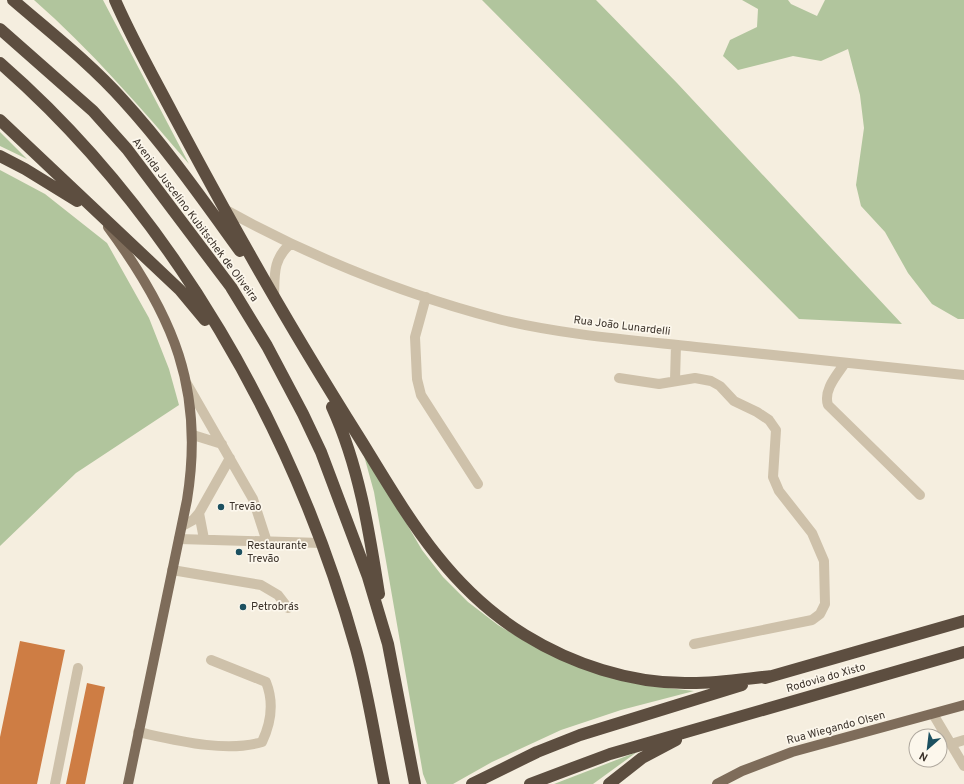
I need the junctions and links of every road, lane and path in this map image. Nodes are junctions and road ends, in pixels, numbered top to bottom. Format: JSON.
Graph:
{"nodes":[{"id":1,"x":13,"y":0,"type":"edge"},
{"id":2,"x":115,"y":0,"type":"edge"},
{"id":3,"x":0,"y":28,"type":"edge"},
{"id":4,"x":0,"y":63,"type":"edge"},
{"id":5,"x":0,"y":120,"type":"edge"},
{"id":6,"x":0,"y":156,"type":"edge"},
{"id":7,"x":224,"y":209,"type":"junction"},
{"id":8,"x":99,"y":216,"type":"junction"},
{"id":9,"x":290,"y":244,"type":"junction"},
{"id":10,"x":426,"y":297,"type":"junction"},
{"id":11,"x":274,"y":298,"type":"junction"},
{"id":12,"x":676,"y":345,"type":"junction"},
{"id":13,"x":237,"y":360,"type":"junction"},
{"id":14,"x":845,"y":363,"type":"junction"},
{"id":15,"x":313,"y":365,"type":"junction"},
{"id":16,"x":964,"y":375,"type":"edge"},
{"id":17,"x":619,"y":378,"type":"dead end"},
{"id":18,"x":674,"y":380,"type":"junction"},
{"id":19,"x":187,"y":384,"type":"junction"},
{"id":20,"x":193,"y":435,"type":"junction"},
{"id":21,"x":222,"y":444,"type":"junction"},
{"id":22,"x":230,"y":458,"type":"junction"},
{"id":23,"x":478,"y":484,"type":"dead end"},
{"id":24,"x":920,"y":495,"type":"dead end"},
{"id":25,"x":199,"y":513,"type":"junction"},
{"id":26,"x":182,"y":526,"type":"junction"},
{"id":27,"x":179,"y":539,"type":"junction"},
{"id":28,"x":204,"y":539,"type":"junction"},
{"id":29,"x":267,"y":542,"type":"junction"},
{"id":30,"x":321,"y":543,"type":"junction"},
{"id":31,"x":172,"y":570,"type":"junction"},
{"id":32,"x":288,"y":608,"type":"dead end"},
{"id":33,"x":964,"y":621,"type":"edge"},
{"id":34,"x":388,"y":644,"type":"junction"},
{"id":35,"x":694,"y":644,"type":"dead end"},
{"id":36,"x":964,"y":652,"type":"edge"},
{"id":37,"x":211,"y":660,"type":"dead end"},
{"id":38,"x":78,"y":668,"type":"dead end"},
{"id":39,"x":772,"y":676,"type":"junction"},
{"id":40,"x":964,"y":705,"type":"edge"},
{"id":41,"x":933,"y":714,"type":"junction"},
{"id":42,"x":695,"y":729,"type":"junction"},
{"id":43,"x":138,"y":732,"type":"junction"},
{"id":44,"x":964,"y":740,"type":"edge"},
{"id":45,"x":951,"y":744,"type":"junction"},
{"id":46,"x":964,"y":766,"type":"edge"},
{"id":47,"x":130,"y":783,"type":"edge"},
{"id":48,"x":55,"y":784,"type":"edge"},
{"id":49,"x":384,"y":784,"type":"edge"},
{"id":50,"x":415,"y":784,"type":"edge"},
{"id":51,"x":472,"y":784,"type":"edge"},
{"id":52,"x":530,"y":784,"type":"edge"},
{"id":53,"x":609,"y":784,"type":"edge"},
{"id":54,"x":717,"y":784,"type":"edge"}],
"edges":[{"from":1,"to":11,"type":"highway"},
{"from":2,"to":7,"type":"highway"},
{"from":3,"to":34,"type":"highway","name":"Avenida Juscelino Kubitschek de Oliveira"},
{"from":4,"to":13,"type":"highway"},
{"from":5,"to":8,"type":"highway"},
{"from":6,"to":8,"type":"highway"},
{"from":7,"to":9,"type":"street","name":"Rua João Lunardelli"},
{"from":7,"to":11,"type":"highway"},
{"from":8,"to":13,"type":"highway"},
{"from":8,"to":19,"type":"main road"},
{"from":9,"to":10,"type":"street","name":"Rua João Lunardelli"},
{"from":9,"to":11,"type":"street"},
{"from":10,"to":12,"type":"street","name":"Rua João Lunardelli"},
{"from":10,"to":23,"type":"street"},
{"from":11,"to":15,"type":"highway"},
{"from":12,"to":14,"type":"street","name":"Rua João Lunardelli"},
{"from":12,"to":18,"type":"street"},
{"from":13,"to":30,"type":"highway"},
{"from":14,"to":16,"type":"street","name":"Rua João Lunardelli"},
{"from":14,"to":24,"type":"street"},
{"from":15,"to":34,"type":"highway"},
{"from":15,"to":39,"type":"highway"},
{"from":17,"to":18,"type":"street"},
{"from":18,"to":35,"type":"street"},
{"from":19,"to":20,"type":"main road"},
{"from":19,"to":21,"type":"street"},
{"from":20,"to":21,"type":"street"},
{"from":20,"to":26,"type":"main road"},
{"from":21,"to":22,"type":"street"},
{"from":22,"to":25,"type":"street"},
{"from":22,"to":29,"type":"street"},
{"from":25,"to":26,"type":"street"},
{"from":25,"to":28,"type":"street"},
{"from":26,"to":27,"type":"main road"},
{"from":27,"to":28,"type":"street"},
{"from":27,"to":31,"type":"main road"},
{"from":28,"to":29,"type":"street"},
{"from":29,"to":30,"type":"street"},
{"from":30,"to":49,"type":"highway"},
{"from":31,"to":32,"type":"street"},
{"from":31,"to":43,"type":"main road"},
{"from":33,"to":39,"type":"highway","name":"Rodovia do Xisto"},
{"from":34,"to":50,"type":"highway","name":"Avenida Juscelino Kubitschek de Oliveira"},
{"from":36,"to":42,"type":"highway","name":"Rodovia do Xisto"},
{"from":37,"to":43,"type":"street"},
{"from":38,"to":48,"type":"street"},
{"from":39,"to":51,"type":"highway"},
{"from":40,"to":41,"type":"main road","name":"Rua Wiegando Olsen"},
{"from":41,"to":45,"type":"street"},
{"from":41,"to":54,"type":"main road","name":"Rua Wiegando Olsen"},
{"from":42,"to":52,"type":"highway"},
{"from":42,"to":53,"type":"highway"},
{"from":43,"to":47,"type":"main road"},
{"from":44,"to":45,"type":"street"},
{"from":45,"to":46,"type":"street"}]}
